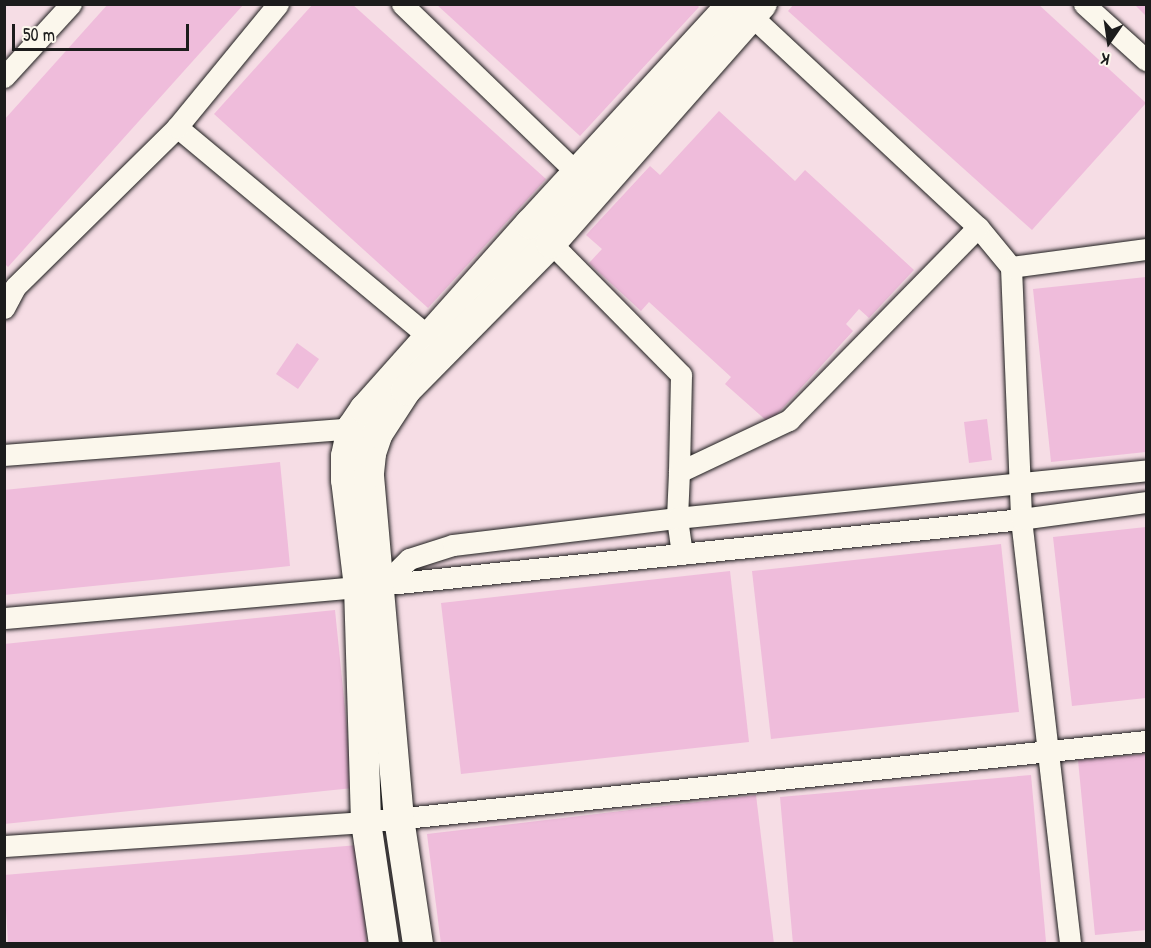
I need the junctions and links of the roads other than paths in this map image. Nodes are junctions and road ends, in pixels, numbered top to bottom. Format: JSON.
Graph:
{"nodes":[{"id":1,"x":71,"y":4,"type":"edge"},
{"id":2,"x":278,"y":4,"type":"edge"},
{"id":3,"x":402,"y":4,"type":"edge"},
{"id":4,"x":1084,"y":4,"type":"edge"},
{"id":5,"x":746,"y":8,"type":"edge"},
{"id":6,"x":1146,"y":60,"type":"edge"},
{"id":7,"x":4,"y":77,"type":"edge"},
{"id":8,"x":177,"y":127,"type":"junction"},
{"id":9,"x":578,"y":174,"type":"junction"},
{"id":10,"x":978,"y":228,"type":"junction"},
{"id":11,"x":551,"y":243,"type":"junction"},
{"id":12,"x":1146,"y":249,"type":"edge"},
{"id":13,"x":1011,"y":267,"type":"junction"},
{"id":14,"x":10,"y":283,"type":"edge"},
{"id":15,"x":4,"y":308,"type":"edge"},
{"id":16,"x":429,"y":337,"type":"junction"},
{"id":17,"x":352,"y":428,"type":"junction"},
{"id":18,"x":4,"y":455,"type":"edge"},
{"id":19,"x":1146,"y":470,"type":"edge"},
{"id":20,"x":679,"y":472,"type":"junction"},
{"id":21,"x":1019,"y":483,"type":"junction"},
{"id":22,"x":1146,"y":502,"type":"edge"},
{"id":23,"x":677,"y":518,"type":"junction"},
{"id":24,"x":1021,"y":519,"type":"junction"},
{"id":25,"x":682,"y":554,"type":"junction"},
{"id":26,"x":374,"y":585,"type":"junction"},
{"id":27,"x":4,"y":618,"type":"edge"},
{"id":28,"x":1146,"y":741,"type":"edge"},
{"id":29,"x":1048,"y":750,"type":"junction"},
{"id":30,"x":399,"y":819,"type":"junction"},
{"id":31,"x":366,"y":822,"type":"junction"},
{"id":32,"x":4,"y":846,"type":"edge"},
{"id":33,"x":384,"y":944,"type":"edge"},
{"id":34,"x":418,"y":944,"type":"edge"},
{"id":35,"x":1070,"y":944,"type":"edge"}],
"edges":[{"from":1,"to":7,"type":"street"},
{"from":2,"to":8,"type":"street"},
{"from":3,"to":9,"type":"street"},
{"from":4,"to":6,"type":"street"},
{"from":5,"to":9,"type":"street"},
{"from":5,"to":10,"type":"street"},
{"from":5,"to":11,"type":"street"},
{"from":8,"to":14,"type":"street"},
{"from":8,"to":16,"type":"street"},
{"from":9,"to":16,"type":"street"},
{"from":10,"to":13,"type":"street"},
{"from":10,"to":20,"type":"street"},
{"from":11,"to":20,"type":"street"},
{"from":11,"to":26,"type":"street"},
{"from":12,"to":13,"type":"street"},
{"from":13,"to":21,"type":"street"},
{"from":14,"to":15,"type":"street"},
{"from":16,"to":17,"type":"street"},
{"from":17,"to":18,"type":"street"},
{"from":17,"to":26,"type":"street"},
{"from":19,"to":21,"type":"street"},
{"from":20,"to":23,"type":"street"},
{"from":21,"to":23,"type":"street"},
{"from":21,"to":24,"type":"street"},
{"from":22,"to":24,"type":"street"},
{"from":23,"to":25,"type":"street"},
{"from":23,"to":26,"type":"street"},
{"from":24,"to":25,"type":"street"},
{"from":24,"to":29,"type":"street"},
{"from":25,"to":26,"type":"street"},
{"from":26,"to":27,"type":"street"},
{"from":26,"to":30,"type":"street"},
{"from":26,"to":31,"type":"street"},
{"from":28,"to":29,"type":"street"},
{"from":29,"to":30,"type":"street"},
{"from":29,"to":35,"type":"street"},
{"from":30,"to":31,"type":"street"},
{"from":30,"to":34,"type":"street"},
{"from":31,"to":32,"type":"street"},
{"from":31,"to":33,"type":"street"}]}
